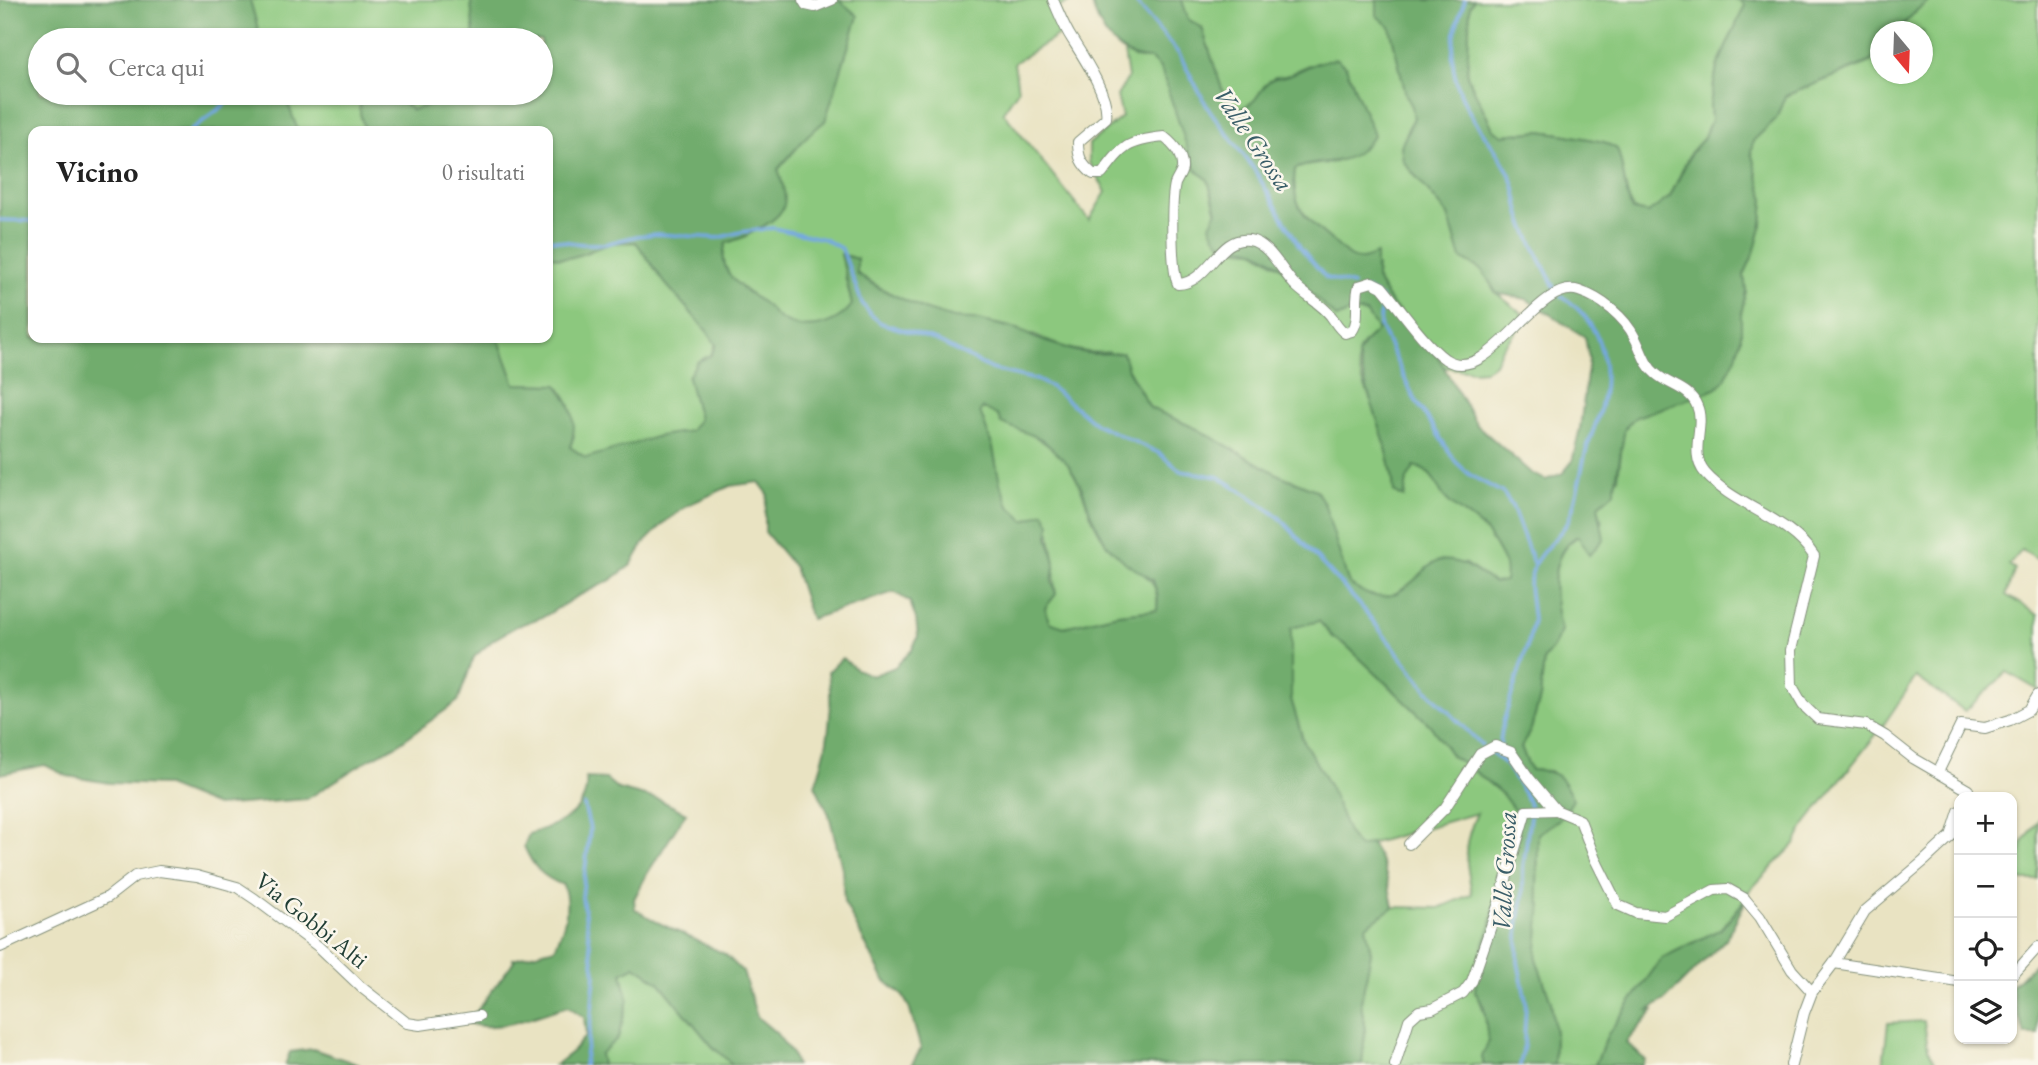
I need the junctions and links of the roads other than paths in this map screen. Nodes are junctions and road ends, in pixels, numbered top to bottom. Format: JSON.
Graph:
{"nodes":[{"id":1,"x":803,"y":0,"type":"edge"},
{"id":2,"x":832,"y":0,"type":"edge"},
{"id":3,"x":1053,"y":0,"type":"edge"},
{"id":4,"x":2038,"y":695,"type":"edge"},
{"id":5,"x":1938,"y":772,"type":"junction"},
{"id":6,"x":1967,"y":792,"type":"edge"},
{"id":7,"x":1556,"y":810,"type":"junction"},
{"id":8,"x":1954,"y":827,"type":"edge"},
{"id":9,"x":1409,"y":844,"type":"dead end"},
{"id":10,"x":0,"y":947,"type":"edge"},
{"id":11,"x":2038,"y":947,"type":"edge"},
{"id":12,"x":1834,"y":962,"type":"junction"},
{"id":13,"x":2017,"y":970,"type":"edge"},
{"id":14,"x":1954,"y":981,"type":"edge"},
{"id":15,"x":1812,"y":992,"type":"junction"},
{"id":16,"x":479,"y":1016,"type":"dead end"},
{"id":17,"x":1395,"y":1065,"type":"edge"},
{"id":18,"x":1791,"y":1065,"type":"edge"}],
"edges":[{"from":1,"to":2,"type":"street"},
{"from":3,"to":5,"type":"street"},
{"from":4,"to":5,"type":"street"},
{"from":5,"to":6,"type":"street"},
{"from":7,"to":9,"type":"street"},
{"from":7,"to":15,"type":"street"},
{"from":7,"to":17,"type":"street"},
{"from":8,"to":12,"type":"street"},
{"from":10,"to":16,"type":"street","name":"Via Gobbi Alti"},
{"from":11,"to":13,"type":"street"},
{"from":12,"to":14,"type":"street"},
{"from":12,"to":15,"type":"street"},
{"from":15,"to":18,"type":"street"}]}
